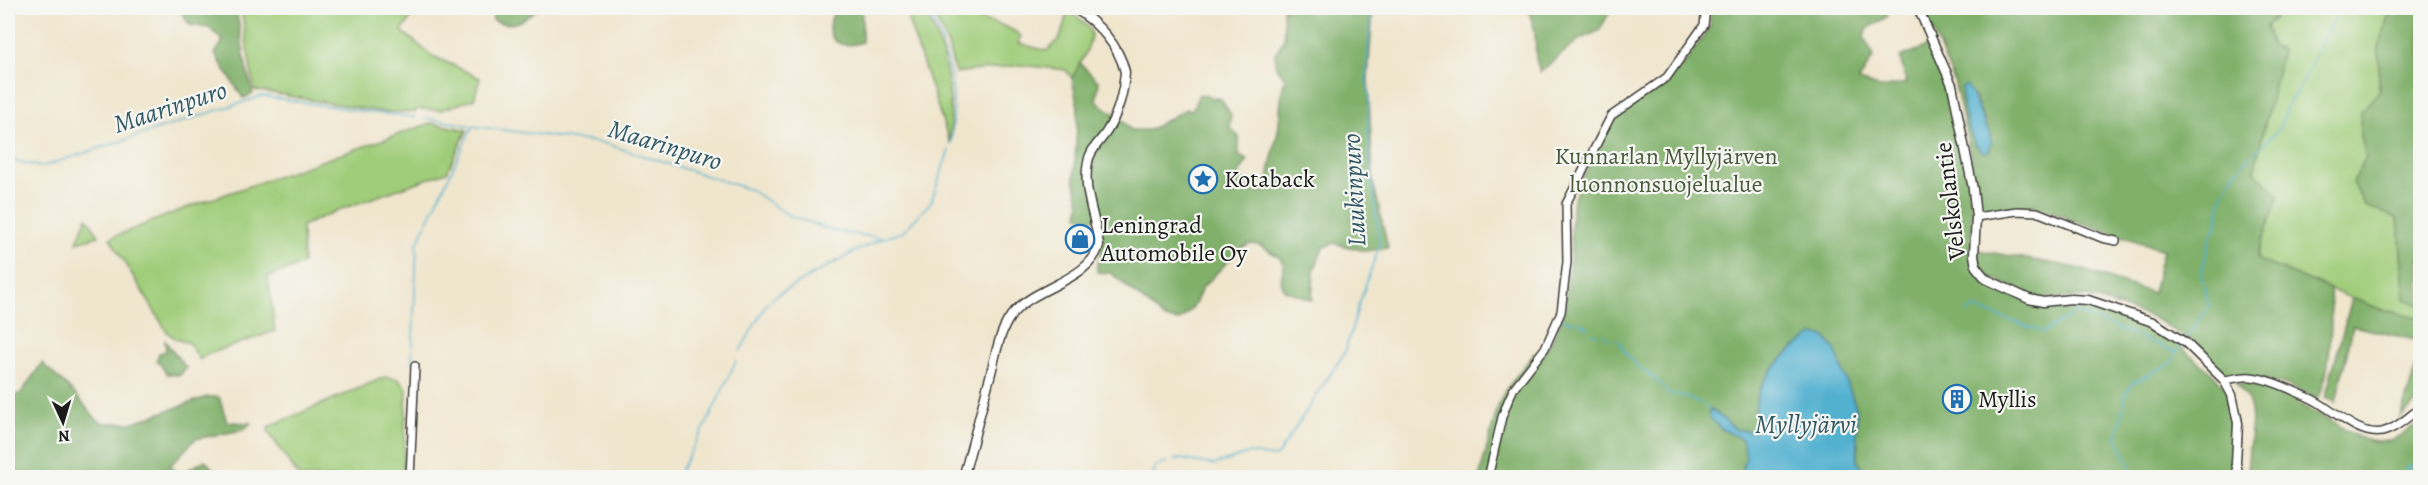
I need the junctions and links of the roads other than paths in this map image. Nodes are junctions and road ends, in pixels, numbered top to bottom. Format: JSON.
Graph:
{"nodes":[{"id":1,"x":1074,"y":8,"type":"edge"},
{"id":2,"x":1706,"y":8,"type":"edge"},
{"id":3,"x":1918,"y":8,"type":"edge"},
{"id":4,"x":1976,"y":217,"type":"junction"},
{"id":5,"x":2116,"y":241,"type":"dead end"},
{"id":6,"x":415,"y":366,"type":"dead end"},
{"id":7,"x":2224,"y":380,"type":"junction"},
{"id":8,"x":2421,"y":408,"type":"edge"},
{"id":9,"x":410,"y":477,"type":"edge"},
{"id":10,"x":963,"y":477,"type":"edge"},
{"id":11,"x":1488,"y":477,"type":"edge"},
{"id":12,"x":2239,"y":477,"type":"edge"}],
"edges":[{"from":1,"to":10,"type":"street"},
{"from":2,"to":11,"type":"street"},
{"from":3,"to":4,"type":"street","name":"Velskolantie"},
{"from":4,"to":5,"type":"street"},
{"from":4,"to":7,"type":"street","name":"Velskolantie"},
{"from":6,"to":9,"type":"street"},
{"from":7,"to":8,"type":"street"},
{"from":7,"to":12,"type":"street","name":"Velskolantie"}]}
